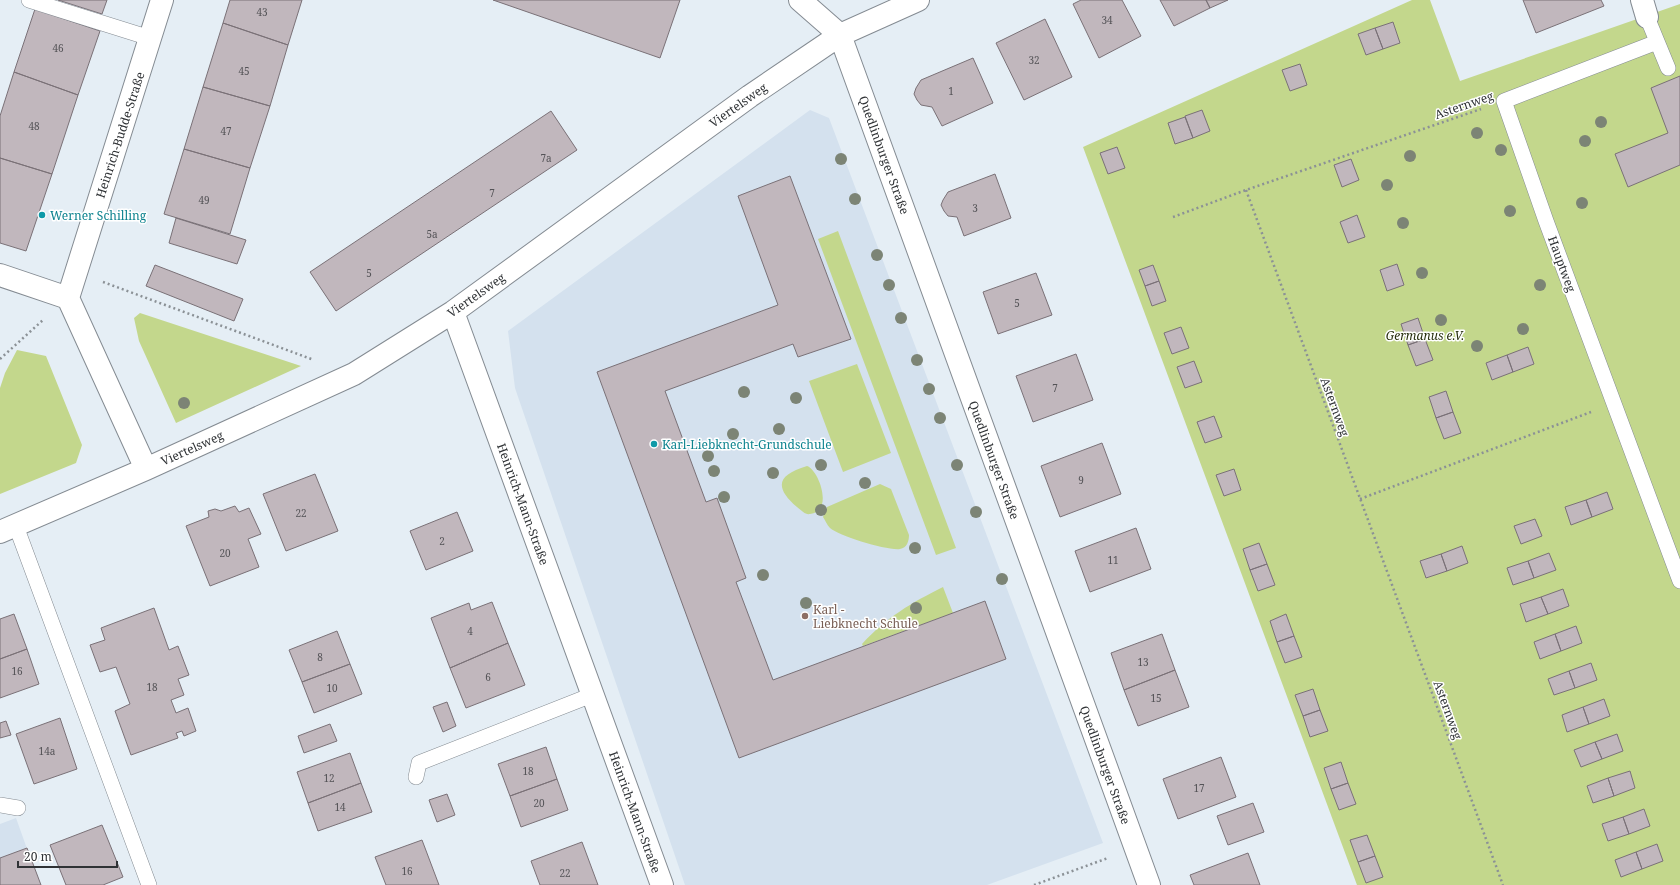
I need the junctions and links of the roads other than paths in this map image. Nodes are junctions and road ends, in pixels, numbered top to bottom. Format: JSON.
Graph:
{"nodes":[{"id":1,"x":29,"y":0,"type":"edge"},
{"id":2,"x":162,"y":0,"type":"edge"},
{"id":3,"x":800,"y":0,"type":"edge"},
{"id":4,"x":918,"y":0,"type":"edge"},
{"id":5,"x":1645,"y":8,"type":"edge"},
{"id":6,"x":840,"y":35,"type":"junction"},
{"id":7,"x":150,"y":38,"type":"junction"},
{"id":8,"x":1657,"y":42,"type":"junction"},
{"id":9,"x":1668,"y":68,"type":"dead end"},
{"id":10,"x":0,"y":275,"type":"edge"},
{"id":11,"x":68,"y":298,"type":"junction"},
{"id":12,"x":453,"y":312,"type":"junction"},
{"id":13,"x":146,"y":469,"type":"junction"},
{"id":14,"x":8,"y":529,"type":"edge"},
{"id":15,"x":1680,"y":581,"type":"edge"},
{"id":16,"x":592,"y":695,"type":"junction"},
{"id":17,"x":416,"y":777,"type":"dead end"},
{"id":18,"x":0,"y":805,"type":"edge"},
{"id":19,"x":18,"y":808,"type":"dead end"},
{"id":20,"x":149,"y":885,"type":"edge"},
{"id":21,"x":662,"y":885,"type":"edge"},
{"id":22,"x":1149,"y":885,"type":"edge"}],
"edges":[{"from":1,"to":7,"type":"lane"},
{"from":2,"to":7,"type":"street","name":"Heinrich-Budde-Straße"},
{"from":3,"to":6,"type":"street"},
{"from":4,"to":6,"type":"street","name":"Viertelsweg"},
{"from":5,"to":8,"type":"lane"},
{"from":6,"to":12,"type":"street","name":"Viertelsweg"},
{"from":6,"to":22,"type":"street","name":"Quedlinburger Straße"},
{"from":7,"to":11,"type":"street","name":"Heinrich-Budde-Straße"},
{"from":8,"to":9,"type":"lane"},
{"from":8,"to":15,"type":"lane","name":"Hauptweg"},
{"from":10,"to":11,"type":"street"},
{"from":11,"to":13,"type":"street"},
{"from":12,"to":13,"type":"street","name":"Viertelsweg"},
{"from":12,"to":16,"type":"street","name":"Heinrich-Mann-Straße"},
{"from":13,"to":14,"type":"street","name":"Viertelsweg"},
{"from":14,"to":20,"type":"lane"},
{"from":16,"to":17,"type":"lane"},
{"from":16,"to":21,"type":"street","name":"Heinrich-Mann-Straße"},
{"from":18,"to":19,"type":"lane"}]}
